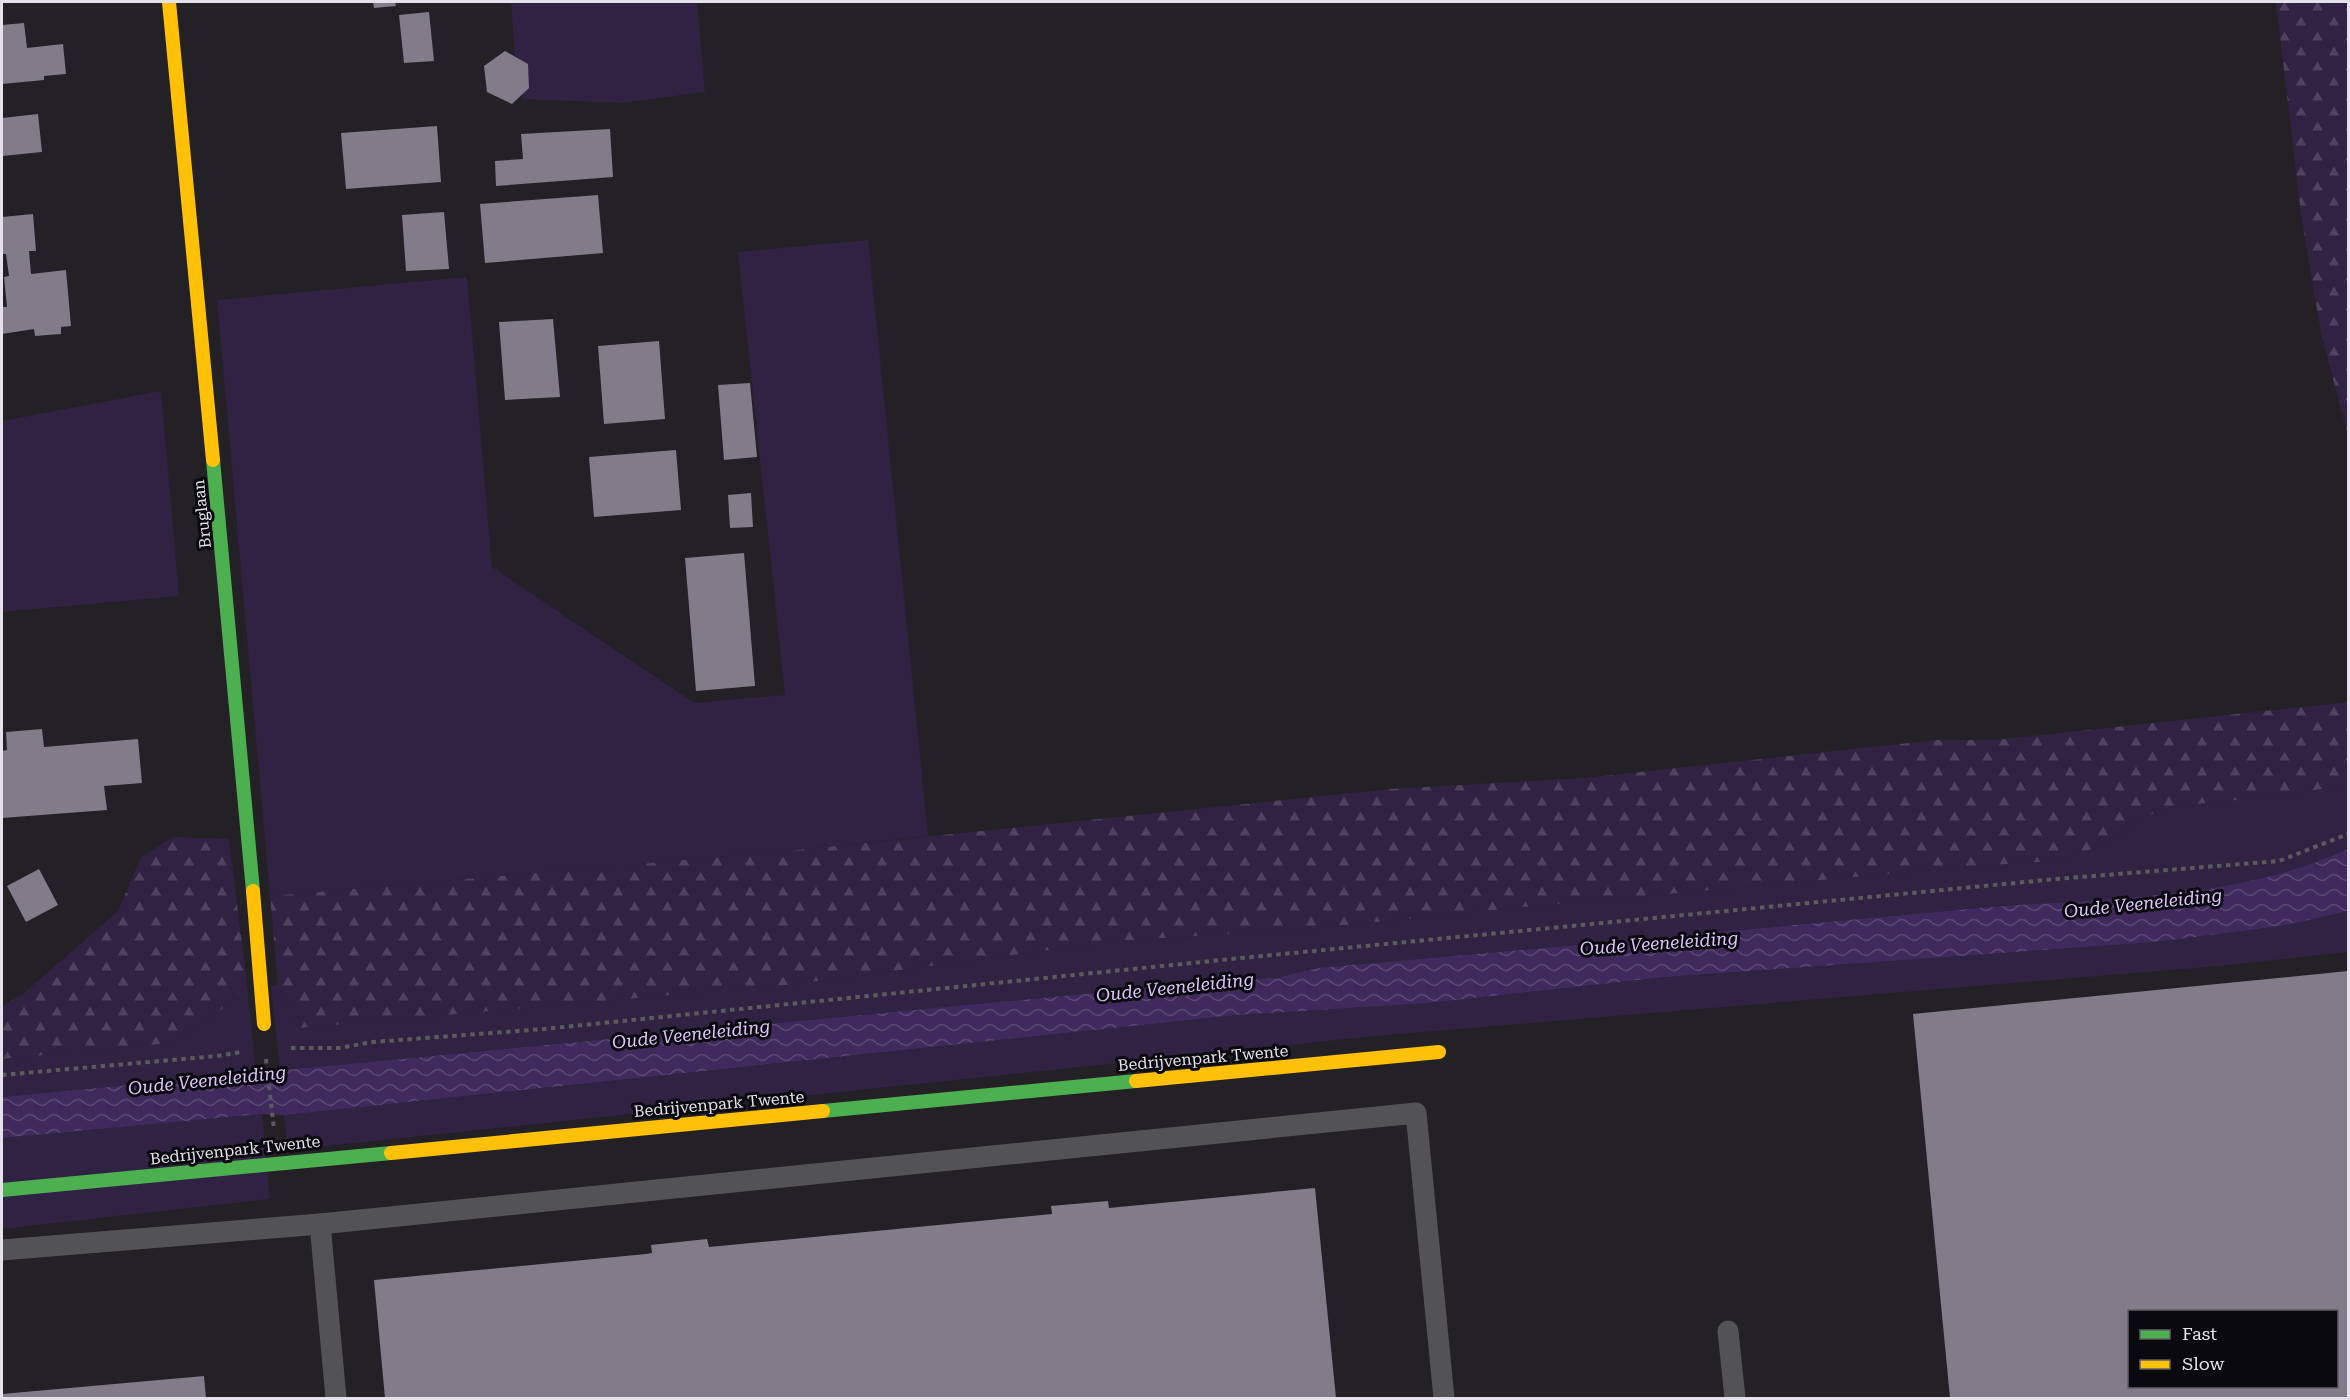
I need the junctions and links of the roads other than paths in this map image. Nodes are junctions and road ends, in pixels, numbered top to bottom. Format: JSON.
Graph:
{"nodes":[{"id":1,"x":169,"y":2,"type":"edge"},
{"id":2,"x":264,"y":1024,"type":"dead end"},
{"id":3,"x":1440,"y":1052,"type":"dead end"},
{"id":4,"x":2,"y":1190,"type":"edge"},
{"id":5,"x":320,"y":1224,"type":"junction"},
{"id":6,"x":2,"y":1250,"type":"edge"},
{"id":7,"x":1728,"y":1331,"type":"dead end"},
{"id":8,"x":336,"y":1398,"type":"edge"},
{"id":9,"x":1444,"y":1398,"type":"edge"},
{"id":10,"x":1736,"y":1398,"type":"edge"}],
"edges":[{"from":1,"to":2,"type":"street","name":"Bruglaan"},
{"from":3,"to":4,"type":"street","name":"Bedrijvenpark Twente"},
{"from":5,"to":6,"type":"lane"},
{"from":5,"to":8,"type":"lane"},
{"from":5,"to":9,"type":"lane"},
{"from":7,"to":10,"type":"lane"}]}
